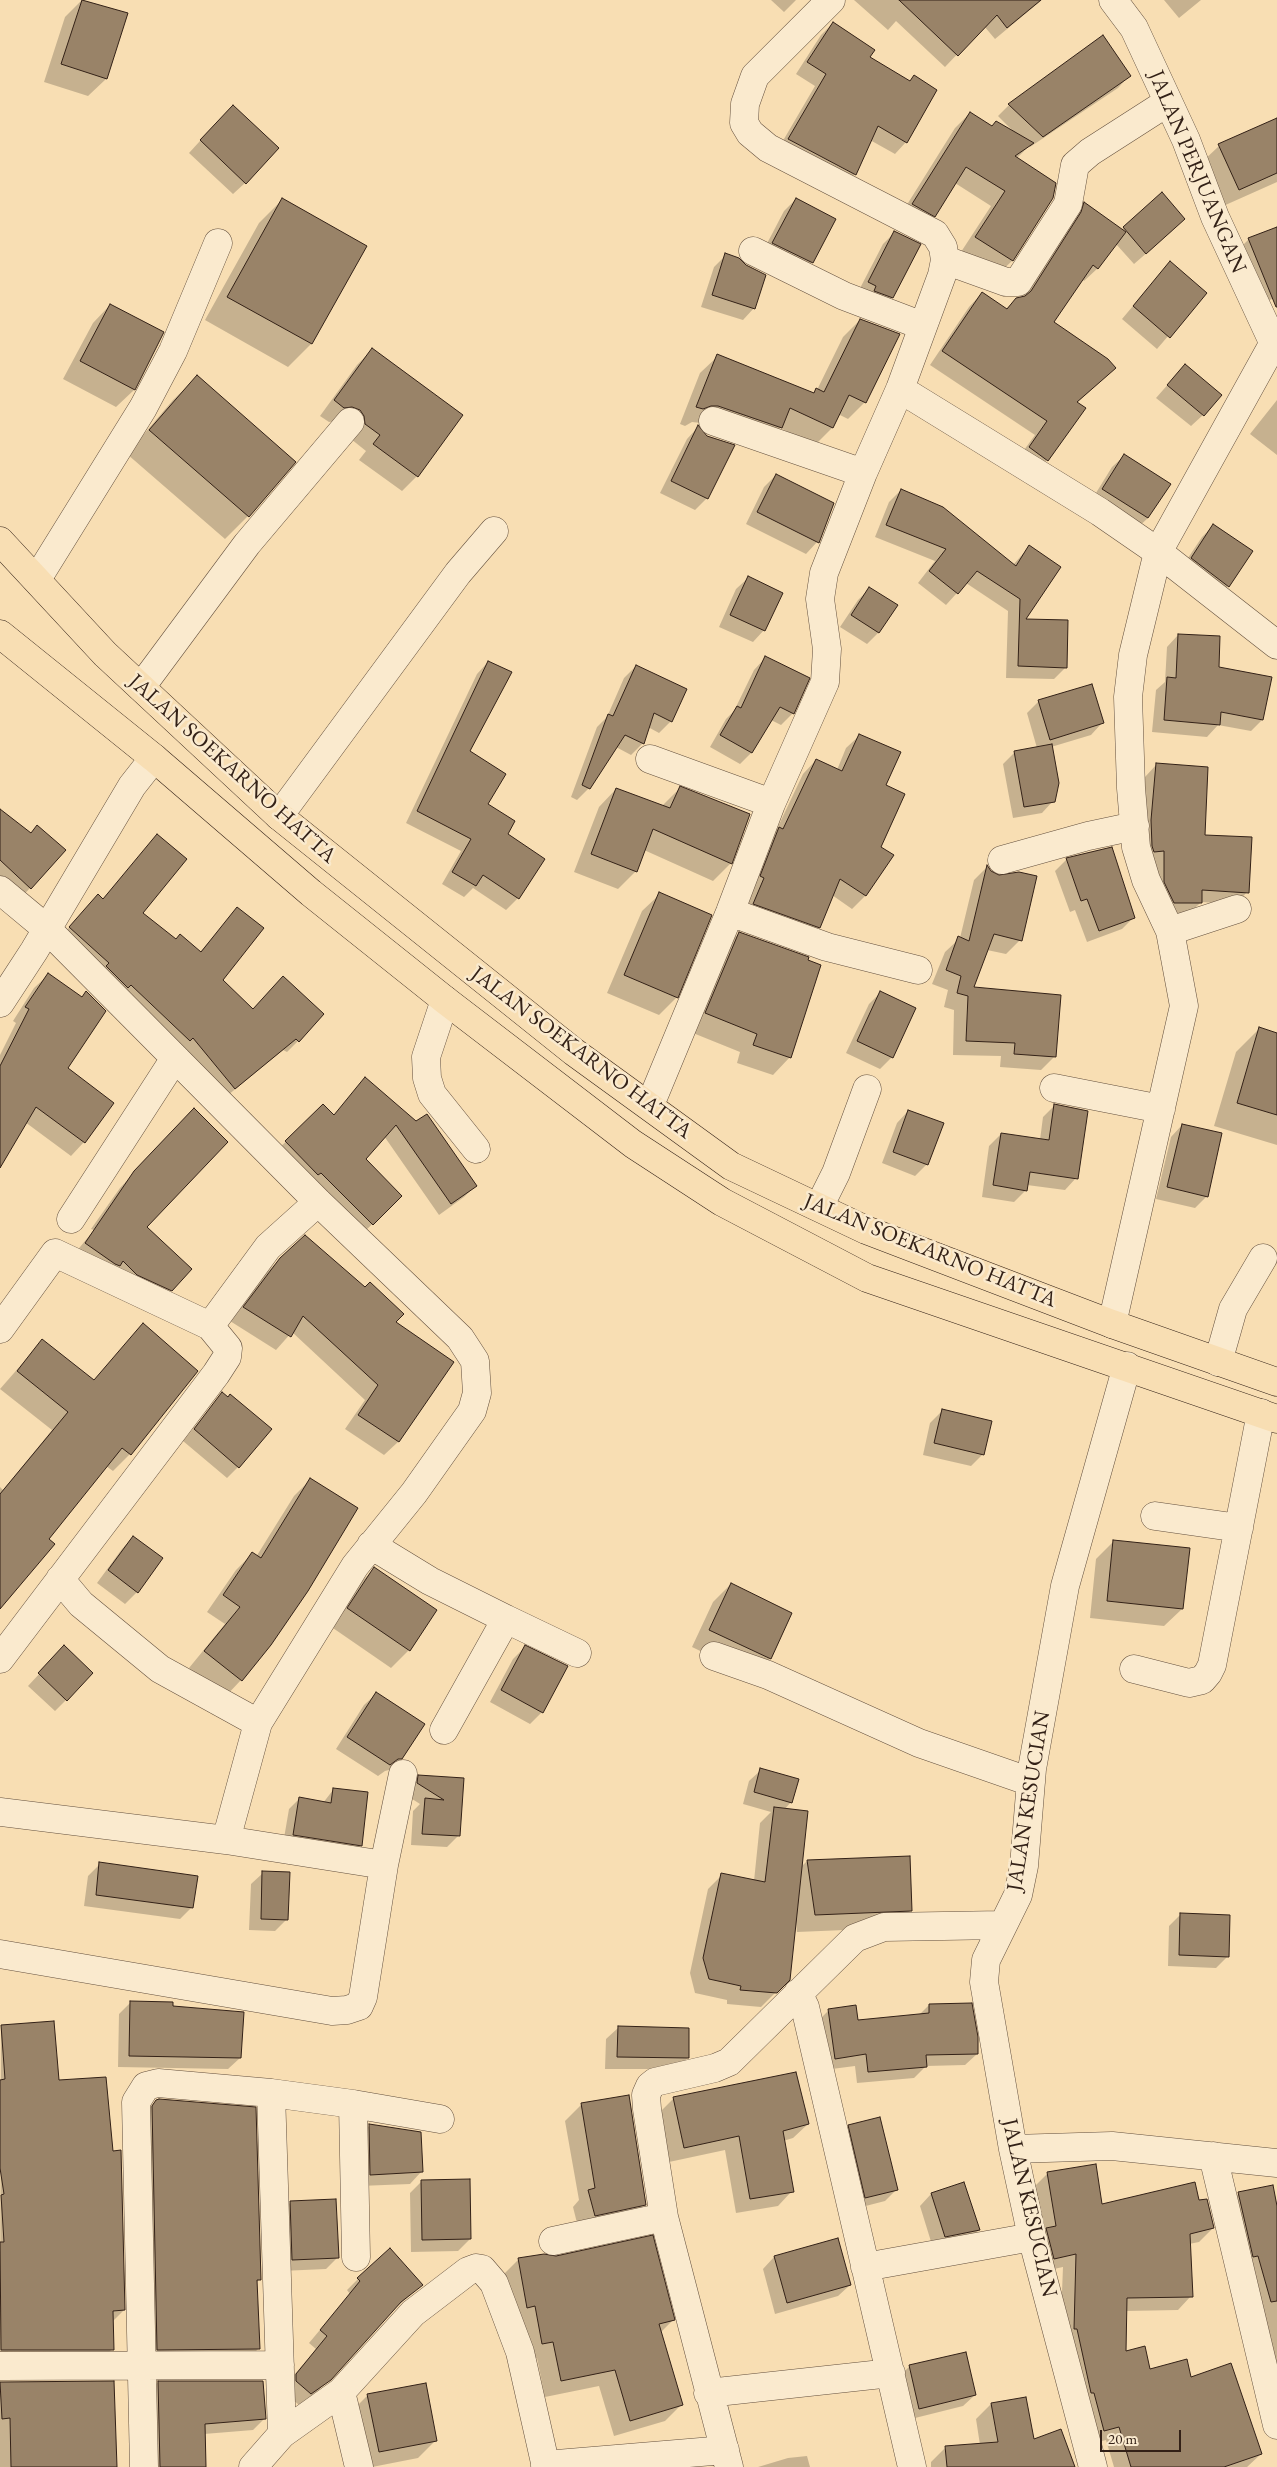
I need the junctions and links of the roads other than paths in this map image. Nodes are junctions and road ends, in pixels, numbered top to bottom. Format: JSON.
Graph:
{"nodes":[{"id":1,"x":831,"y":0,"type":"edge"},
{"id":2,"x":1113,"y":0,"type":"edge"},
{"id":3,"x":1168,"y":102,"type":"junction"},
{"id":4,"x":218,"y":243,"type":"dead end"},
{"id":5,"x":754,"y":251,"type":"dead end"},
{"id":6,"x":945,"y":260,"type":"junction"},
{"id":7,"x":923,"y":326,"type":"junction"},
{"id":8,"x":1276,"y":341,"type":"edge"},
{"id":9,"x":900,"y":388,"type":"junction"},
{"id":10,"x":714,"y":421,"type":"dead end"},
{"id":11,"x":350,"y":422,"type":"dead end"},
{"id":12,"x":863,"y":473,"type":"junction"},
{"id":13,"x":494,"y":531,"type":"dead end"},
{"id":14,"x":0,"y":541,"type":"edge"},
{"id":15,"x":1158,"y":552,"type":"junction"},
{"id":16,"x":37,"y":579,"type":"junction"},
{"id":17,"x":0,"y":634,"type":"edge"},
{"id":18,"x":1277,"y":645,"type":"edge"},
{"id":19,"x":141,"y":687,"type":"junction"},
{"id":20,"x":154,"y":758,"type":"junction"},
{"id":21,"x":650,"y":759,"type":"dead end"},
{"id":22,"x":771,"y":804,"type":"junction"},
{"id":23,"x":279,"y":816,"type":"junction"},
{"id":24,"x":1135,"y":826,"type":"junction"},
{"id":25,"x":1002,"y":860,"type":"dead end"},
{"id":26,"x":0,"y":890,"type":"edge"},
{"id":27,"x":1237,"y":909,"type":"dead end"},
{"id":28,"x":730,"y":912,"type":"junction"},
{"id":29,"x":47,"y":929,"type":"junction"},
{"id":30,"x":1170,"y":931,"type":"junction"},
{"id":31,"x":918,"y":970,"type":"dead end"},
{"id":32,"x":445,"y":1000,"type":"junction"},
{"id":33,"x":0,"y":1003,"type":"edge"},
{"id":34,"x":175,"y":1058,"type":"junction"},
{"id":35,"x":1054,"y":1088,"type":"dead end"},
{"id":36,"x":868,"y":1089,"type":"dead end"},
{"id":37,"x":650,"y":1105,"type":"junction"},
{"id":38,"x":1161,"y":1109,"type":"junction"},
{"id":39,"x":476,"y":1149,"type":"dead end"},
{"id":40,"x":318,"y":1202,"type":"junction"},
{"id":41,"x":818,"y":1207,"type":"junction"},
{"id":42,"x":71,"y":1219,"type":"dead end"},
{"id":43,"x":1264,"y":1258,"type":"dead end"},
{"id":44,"x":1112,"y":1324,"type":"junction"},
{"id":45,"x":210,"y":1326,"type":"junction"},
{"id":46,"x":0,"y":1329,"type":"edge"},
{"id":47,"x":1218,"y":1362,"type":"junction"},
{"id":48,"x":1127,"y":1366,"type":"junction"},
{"id":49,"x":1277,"y":1382,"type":"edge"},
{"id":50,"x":1269,"y":1416,"type":"edge"},
{"id":51,"x":1155,"y":1516,"type":"dead end"},
{"id":52,"x":1239,"y":1528,"type":"junction"},
{"id":53,"x":371,"y":1545,"type":"junction"},
{"id":54,"x":60,"y":1579,"type":"junction"},
{"id":55,"x":506,"y":1619,"type":"junction"},
{"id":56,"x":577,"y":1653,"type":"dead end"},
{"id":57,"x":714,"y":1656,"type":"dead end"},
{"id":58,"x":0,"y":1659,"type":"edge"},
{"id":59,"x":1134,"y":1669,"type":"dead end"},
{"id":60,"x":258,"y":1723,"type":"junction"},
{"id":61,"x":444,"y":1730,"type":"dead end"},
{"id":62,"x":403,"y":1774,"type":"dead end"},
{"id":63,"x":1031,"y":1782,"type":"junction"},
{"id":64,"x":0,"y":1812,"type":"edge"},
{"id":65,"x":226,"y":1840,"type":"junction"},
{"id":66,"x":384,"y":1865,"type":"junction"},
{"id":67,"x":1002,"y":1925,"type":"junction"},
{"id":68,"x":0,"y":1954,"type":"edge"},
{"id":69,"x":798,"y":1992,"type":"junction"},
{"id":70,"x":271,"y":2093,"type":"junction"},
{"id":71,"x":352,"y":2104,"type":"junction"},
{"id":72,"x":440,"y":2119,"type":"dead end"},
{"id":73,"x":1013,"y":2149,"type":"junction"},
{"id":74,"x":1213,"y":2156,"type":"junction"},
{"id":75,"x":1277,"y":2163,"type":"edge"},
{"id":76,"x":664,"y":2217,"type":"junction"},
{"id":77,"x":1032,"y":2237,"type":"junction"},
{"id":78,"x":553,"y":2241,"type":"dead end"},
{"id":79,"x":356,"y":2257,"type":"dead end"},
{"id":80,"x":865,"y":2267,"type":"junction"},
{"id":81,"x":142,"y":2364,"type":"junction"},
{"id":82,"x":280,"y":2365,"type":"junction"},
{"id":83,"x":0,"y":2366,"type":"edge"},
{"id":84,"x":891,"y":2372,"type":"junction"},
{"id":85,"x":341,"y":2392,"type":"junction"},
{"id":86,"x":708,"y":2393,"type":"junction"},
{"id":87,"x":1277,"y":2425,"type":"edge"},
{"id":88,"x":282,"y":2434,"type":"junction"},
{"id":89,"x":727,"y":2459,"type":"edge"},
{"id":90,"x":545,"y":2466,"type":"edge"},
{"id":91,"x":144,"y":2467,"type":"edge"},
{"id":92,"x":253,"y":2467,"type":"edge"},
{"id":93,"x":359,"y":2467,"type":"edge"},
{"id":94,"x":912,"y":2467,"type":"edge"},
{"id":95,"x":1094,"y":2467,"type":"edge"}],
"edges":[{"from":1,"to":6,"type":"street"},
{"from":2,"to":3,"type":"street","name":"JALAN PERJUANGAN"},
{"from":3,"to":6,"type":"street"},
{"from":3,"to":8,"type":"street","name":"JALAN PERJUANGAN"},
{"from":4,"to":16,"type":"street"},
{"from":5,"to":7,"type":"street"},
{"from":6,"to":7,"type":"street"},
{"from":7,"to":9,"type":"street"},
{"from":8,"to":15,"type":"street"},
{"from":9,"to":12,"type":"street"},
{"from":9,"to":15,"type":"street"},
{"from":10,"to":12,"type":"street"},
{"from":11,"to":19,"type":"street"},
{"from":12,"to":22,"type":"street"},
{"from":13,"to":23,"type":"street"},
{"from":14,"to":16,"type":"highway","name":"JALAN SOEKARNO HATTA"},
{"from":15,"to":18,"type":"street"},
{"from":15,"to":24,"type":"street"},
{"from":16,"to":19,"type":"highway","name":"JALAN SOEKARNO HATTA"},
{"from":17,"to":20,"type":"highway","name":"JALAN SOEKARNO HATTA"},
{"from":19,"to":23,"type":"highway","name":"JALAN SOEKARNO HATTA"},
{"from":20,"to":29,"type":"street"},
{"from":20,"to":32,"type":"highway","name":"JALAN SOEKARNO HATTA"},
{"from":21,"to":22,"type":"street"},
{"from":22,"to":28,"type":"street"},
{"from":23,"to":37,"type":"highway","name":"JALAN SOEKARNO HATTA"},
{"from":24,"to":25,"type":"street"},
{"from":24,"to":30,"type":"street"},
{"from":26,"to":29,"type":"street"},
{"from":27,"to":30,"type":"street"},
{"from":28,"to":31,"type":"street"},
{"from":28,"to":37,"type":"street"},
{"from":29,"to":33,"type":"street"},
{"from":29,"to":34,"type":"street"},
{"from":30,"to":38,"type":"street"},
{"from":32,"to":39,"type":"street"},
{"from":32,"to":48,"type":"highway","name":"JALAN SOEKARNO HATTA"},
{"from":34,"to":40,"type":"street"},
{"from":34,"to":42,"type":"street"},
{"from":35,"to":38,"type":"street"},
{"from":36,"to":41,"type":"street"},
{"from":37,"to":41,"type":"highway","name":"JALAN SOEKARNO HATTA"},
{"from":38,"to":44,"type":"street"},
{"from":40,"to":45,"type":"street"},
{"from":40,"to":53,"type":"street"},
{"from":41,"to":44,"type":"highway","name":"JALAN SOEKARNO HATTA"},
{"from":43,"to":47,"type":"street"},
{"from":44,"to":47,"type":"highway","name":"JALAN SOEKARNO HATTA"},
{"from":45,"to":46,"type":"street"},
{"from":45,"to":54,"type":"street"},
{"from":47,"to":49,"type":"highway","name":"JALAN SOEKARNO HATTA"},
{"from":48,"to":50,"type":"highway","name":"JALAN SOEKARNO HATTA"},
{"from":48,"to":63,"type":"street","name":"JALAN KESUCIAN"},
{"from":50,"to":52,"type":"street"},
{"from":51,"to":52,"type":"street"},
{"from":52,"to":59,"type":"street"},
{"from":53,"to":55,"type":"street"},
{"from":53,"to":60,"type":"street"},
{"from":54,"to":58,"type":"street"},
{"from":54,"to":60,"type":"street"},
{"from":55,"to":56,"type":"street"},
{"from":55,"to":61,"type":"street"},
{"from":57,"to":63,"type":"street"},
{"from":60,"to":65,"type":"street"},
{"from":62,"to":66,"type":"street"},
{"from":63,"to":67,"type":"street","name":"JALAN KESUCIAN"},
{"from":64,"to":65,"type":"street"},
{"from":65,"to":66,"type":"street"},
{"from":66,"to":68,"type":"street"},
{"from":67,"to":69,"type":"street"},
{"from":67,"to":73,"type":"street","name":"JALAN KESUCIAN"},
{"from":69,"to":76,"type":"street"},
{"from":69,"to":80,"type":"street"},
{"from":70,"to":71,"type":"street"},
{"from":70,"to":81,"type":"street"},
{"from":70,"to":82,"type":"street"},
{"from":71,"to":72,"type":"street"},
{"from":71,"to":79,"type":"street"},
{"from":73,"to":74,"type":"street"},
{"from":73,"to":77,"type":"street","name":"JALAN KESUCIAN"},
{"from":74,"to":75,"type":"street"},
{"from":74,"to":87,"type":"street"},
{"from":76,"to":78,"type":"street"},
{"from":76,"to":86,"type":"street"},
{"from":77,"to":80,"type":"street"},
{"from":77,"to":95,"type":"street","name":"JALAN KESUCIAN"},
{"from":80,"to":84,"type":"street"},
{"from":81,"to":82,"type":"street"},
{"from":81,"to":83,"type":"street"},
{"from":81,"to":91,"type":"street"},
{"from":82,"to":88,"type":"street"},
{"from":84,"to":86,"type":"street"},
{"from":84,"to":94,"type":"street"},
{"from":85,"to":88,"type":"street"},
{"from":85,"to":90,"type":"street"},
{"from":85,"to":93,"type":"street"},
{"from":86,"to":89,"type":"street"},
{"from":88,"to":92,"type":"street"},
{"from":89,"to":90,"type":"street"}]}
